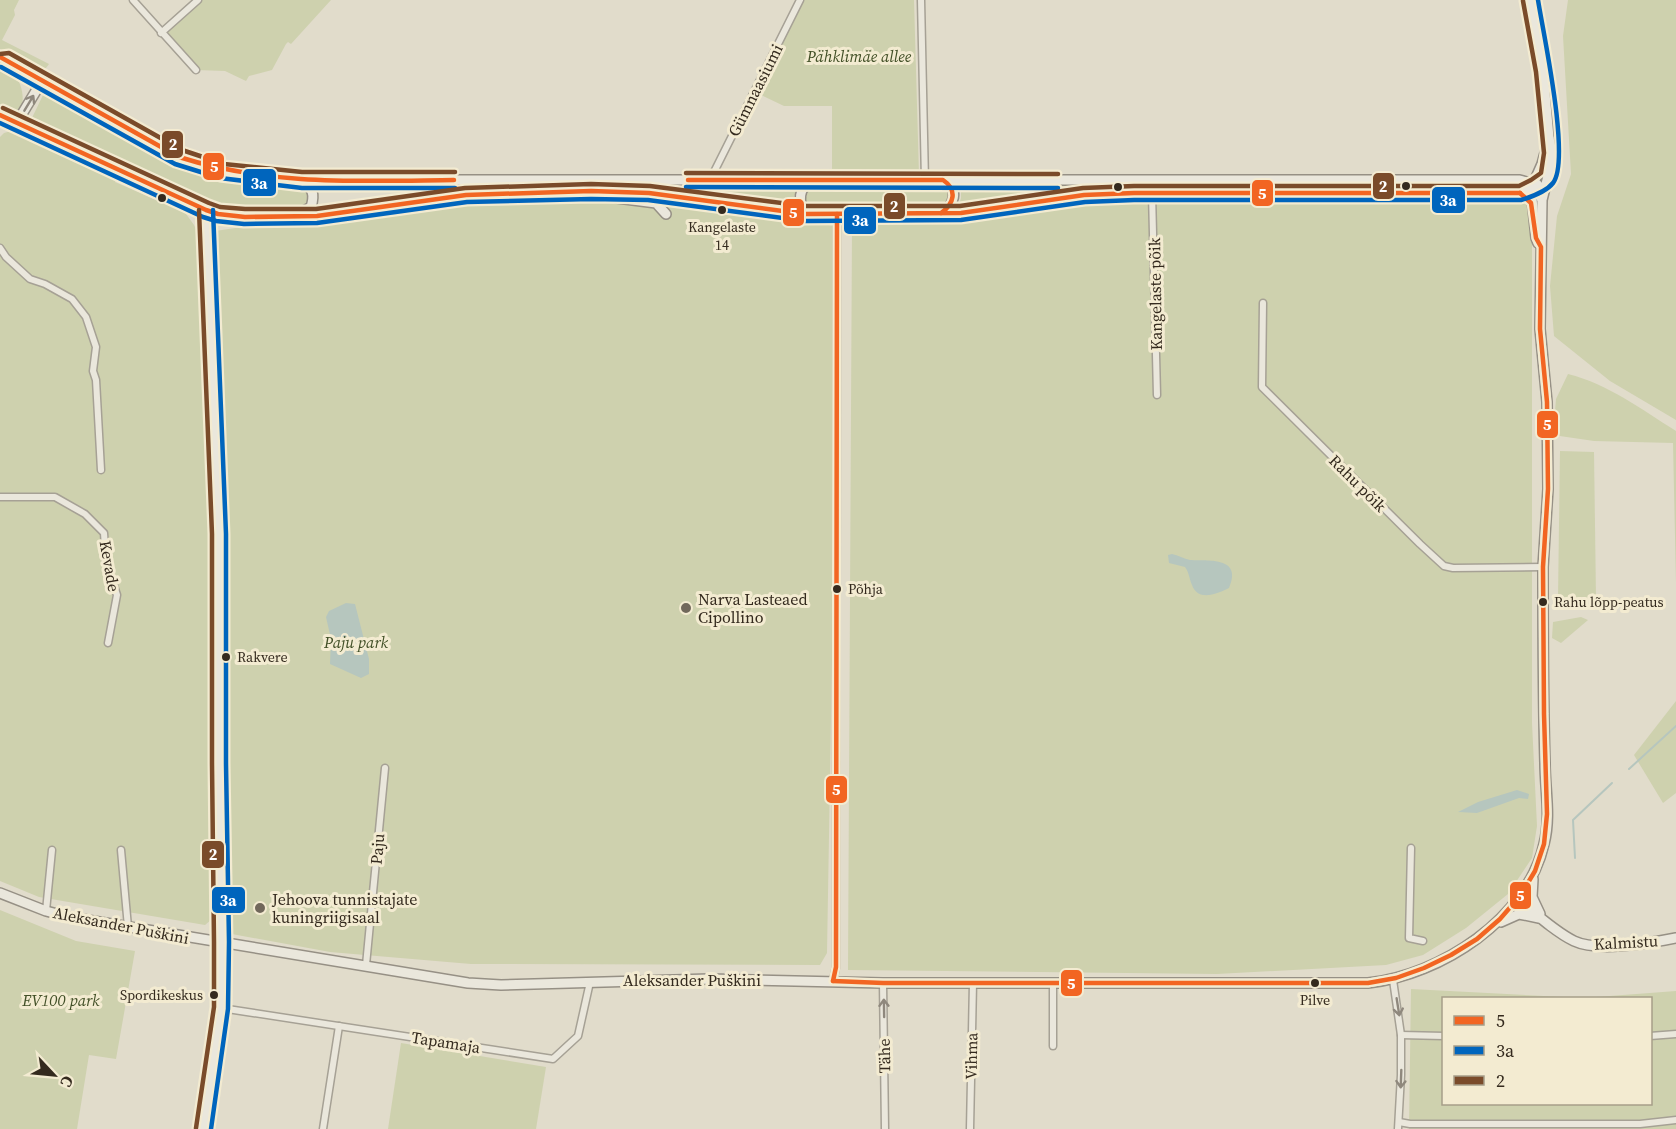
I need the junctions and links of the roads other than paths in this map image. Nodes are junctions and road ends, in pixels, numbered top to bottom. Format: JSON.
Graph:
{"nodes":[{"id":1,"x":133,"y":0,"type":"edge"},
{"id":2,"x":198,"y":0,"type":"edge"},
{"id":3,"x":800,"y":0,"type":"edge"},
{"id":4,"x":921,"y":0,"type":"edge"},
{"id":5,"x":1530,"y":0,"type":"edge"},
{"id":6,"x":161,"y":33,"type":"junction"},
{"id":7,"x":2,"y":60,"type":"edge"},
{"id":8,"x":196,"y":70,"type":"dead end"},
{"id":9,"x":42,"y":81,"type":"junction"},
{"id":10,"x":4,"y":119,"type":"edge"},
{"id":11,"x":1549,"y":138,"type":"junction"},
{"id":12,"x":1544,"y":158,"type":"junction"},
{"id":13,"x":1547,"y":178,"type":"junction"},
{"id":14,"x":302,"y":180,"type":"junction"},
{"id":15,"x":672,"y":180,"type":"junction"},
{"id":16,"x":710,"y":180,"type":"junction"},
{"id":17,"x":814,"y":180,"type":"junction"},
{"id":18,"x":943,"y":180,"type":"junction"},
{"id":19,"x":1519,"y":180,"type":"junction"},
{"id":20,"x":925,"y":181,"type":"junction"},
{"id":21,"x":1532,"y":187,"type":"junction"},
{"id":22,"x":591,"y":191,"type":"junction"},
{"id":23,"x":1152,"y":193,"type":"junction"},
{"id":24,"x":1520,"y":193,"type":"junction"},
{"id":25,"x":668,"y":195,"type":"junction"},
{"id":26,"x":1542,"y":200,"type":"junction"},
{"id":27,"x":1531,"y":203,"type":"junction"},
{"id":28,"x":206,"y":210,"type":"junction"},
{"id":29,"x":941,"y":213,"type":"junction"},
{"id":30,"x":666,"y":214,"type":"dead end"},
{"id":31,"x":805,"y":214,"type":"junction"},
{"id":32,"x":837,"y":214,"type":"junction"},
{"id":33,"x":294,"y":217,"type":"junction"},
{"id":34,"x":1541,"y":247,"type":"junction"},
{"id":35,"x":0,"y":248,"type":"edge"},
{"id":36,"x":1263,"y":303,"type":"dead end"},
{"id":37,"x":1157,"y":395,"type":"dead end"},
{"id":38,"x":101,"y":470,"type":"dead end"},
{"id":39,"x":0,"y":497,"type":"edge"},
{"id":40,"x":1543,"y":567,"type":"junction"},
{"id":41,"x":108,"y":643,"type":"dead end"},
{"id":42,"x":385,"y":768,"type":"dead end"},
{"id":43,"x":1411,"y":848,"type":"dead end"},
{"id":44,"x":52,"y":850,"type":"dead end"},
{"id":45,"x":121,"y":850,"type":"dead end"},
{"id":46,"x":1534,"y":873,"type":"junction"},
{"id":47,"x":0,"y":893,"type":"edge"},
{"id":48,"x":1518,"y":899,"type":"junction"},
{"id":49,"x":46,"y":910,"type":"junction"},
{"id":50,"x":1543,"y":919,"type":"junction"},
{"id":51,"x":128,"y":927,"type":"junction"},
{"id":52,"x":1491,"y":928,"type":"junction"},
{"id":53,"x":1676,"y":938,"type":"edge"},
{"id":54,"x":1423,"y":941,"type":"dead end"},
{"id":55,"x":222,"y":942,"type":"junction"},
{"id":56,"x":366,"y":965,"type":"junction"},
{"id":57,"x":1393,"y":980,"type":"junction"},
{"id":58,"x":833,"y":981,"type":"junction"},
{"id":59,"x":590,"y":982,"type":"junction"},
{"id":60,"x":883,"y":983,"type":"junction"},
{"id":61,"x":973,"y":983,"type":"junction"},
{"id":62,"x":1053,"y":983,"type":"junction"},
{"id":63,"x":221,"y":1008,"type":"junction"},
{"id":64,"x":339,"y":1026,"type":"junction"},
{"id":65,"x":1676,"y":1034,"type":"edge"},
{"id":66,"x":1401,"y":1035,"type":"junction"},
{"id":67,"x":1442,"y":1036,"type":"edge"},
{"id":68,"x":1652,"y":1036,"type":"edge"},
{"id":69,"x":1053,"y":1046,"type":"dead end"},
{"id":70,"x":1676,"y":1120,"type":"edge"},
{"id":71,"x":1399,"y":1126,"type":"edge"},
{"id":72,"x":203,"y":1129,"type":"edge"},
{"id":73,"x":323,"y":1129,"type":"edge"},
{"id":74,"x":885,"y":1129,"type":"edge"},
{"id":75,"x":970,"y":1129,"type":"edge"}],
"edges":[{"from":1,"to":6,"type":"street"},
{"from":2,"to":6,"type":"street"},
{"from":3,"to":16,"type":"street","name":"Gümnaasiumi"},
{"from":4,"to":20,"type":"street"},
{"from":5,"to":11,"type":"main road"},
{"from":6,"to":8,"type":"street"},
{"from":7,"to":9,"type":"main road"},
{"from":10,"to":9,"type":"main road","one_way":true},
{"from":9,"to":14,"type":"main road"},
{"from":10,"to":28,"type":"main road"},
{"from":11,"to":12,"type":"main road"},
{"from":11,"to":13,"type":"main road"},
{"from":12,"to":19,"type":"main road"},
{"from":12,"to":21,"type":"main road"},
{"from":13,"to":21,"type":"main road"},
{"from":13,"to":26,"type":"main road"},
{"from":14,"to":15,"type":"main road"},
{"from":14,"to":33,"type":"main road"},
{"from":15,"to":16,"type":"main road"},
{"from":15,"to":25,"type":"main road"},
{"from":16,"to":17,"type":"main road"},
{"from":17,"to":20,"type":"main road"},
{"from":17,"to":31,"type":"main road"},
{"from":18,"to":19,"type":"main road"},
{"from":18,"to":20,"type":"main road"},
{"from":18,"to":29,"type":"main road"},
{"from":19,"to":21,"type":"main road"},
{"from":21,"to":24,"type":"main road"},
{"from":21,"to":26,"type":"main road"},
{"from":21,"to":27,"type":"main road"},
{"from":22,"to":25,"type":"main road"},
{"from":22,"to":30,"type":"main road"},
{"from":22,"to":33,"type":"main road"},
{"from":23,"to":24,"type":"main road"},
{"from":23,"to":29,"type":"main road"},
{"from":23,"to":37,"type":"street","name":"Kangelaste põik"},
{"from":24,"to":27,"type":"main road"},
{"from":25,"to":31,"type":"main road"},
{"from":26,"to":34,"type":"main road"},
{"from":27,"to":34,"type":"main road"},
{"from":28,"to":33,"type":"main road"},
{"from":28,"to":55,"type":"main road"},
{"from":29,"to":32,"type":"main road"},
{"from":31,"to":32,"type":"main road"},
{"from":32,"to":58,"type":"street"},
{"from":34,"to":40,"type":"main road"},
{"from":35,"to":38,"type":"street"},
{"from":36,"to":40,"type":"street","name":"Rahu põik"},
{"from":39,"to":41,"type":"street","name":"Kevade"},
{"from":40,"to":46,"type":"main road"},
{"from":42,"to":56,"type":"street","name":"Paju"},
{"from":43,"to":54,"type":"street"},
{"from":44,"to":49,"type":"street"},
{"from":45,"to":51,"type":"street"},
{"from":46,"to":48,"type":"main road"},
{"from":46,"to":50,"type":"main road"},
{"from":47,"to":49,"type":"main road","name":"Aleksander Puškini"},
{"from":48,"to":50,"type":"main road","name":"Kalmistu"},
{"from":48,"to":52,"type":"main road"},
{"from":49,"to":51,"type":"main road","name":"Aleksander Puškini"},
{"from":50,"to":52,"type":"main road"},
{"from":50,"to":53,"type":"main road","name":"Kalmistu"},
{"from":51,"to":55,"type":"main road","name":"Aleksander Puškini"},
{"from":52,"to":57,"type":"main road","name":"Aleksander Puškini"},
{"from":55,"to":56,"type":"main road","name":"Aleksander Puškini"},
{"from":55,"to":63,"type":"main road"},
{"from":56,"to":59,"type":"main road","name":"Aleksander Puškini"},
{"from":57,"to":62,"type":"main road","name":"Aleksander Puškini"},
{"from":57,"to":66,"type":"street","one_way":true},
{"from":58,"to":59,"type":"main road","name":"Aleksander Puškini"},
{"from":58,"to":60,"type":"main road","name":"Aleksander Puškini"},
{"from":59,"to":64,"type":"street","name":"Tapamaja"},
{"from":60,"to":61,"type":"main road","name":"Aleksander Puškini"},
{"from":74,"to":60,"type":"street","name":"Tähe","one_way":true},
{"from":61,"to":62,"type":"main road","name":"Aleksander Puškini"},
{"from":61,"to":75,"type":"street","name":"Vihma"},
{"from":62,"to":69,"type":"street"},
{"from":63,"to":64,"type":"street","name":"Tapamaja"},
{"from":63,"to":72,"type":"main road"},
{"from":64,"to":73,"type":"street"},
{"from":65,"to":68,"type":"street"},
{"from":66,"to":67,"type":"street"},
{"from":66,"to":71,"type":"street","one_way":true},
{"from":70,"to":71,"type":"street"}]}
